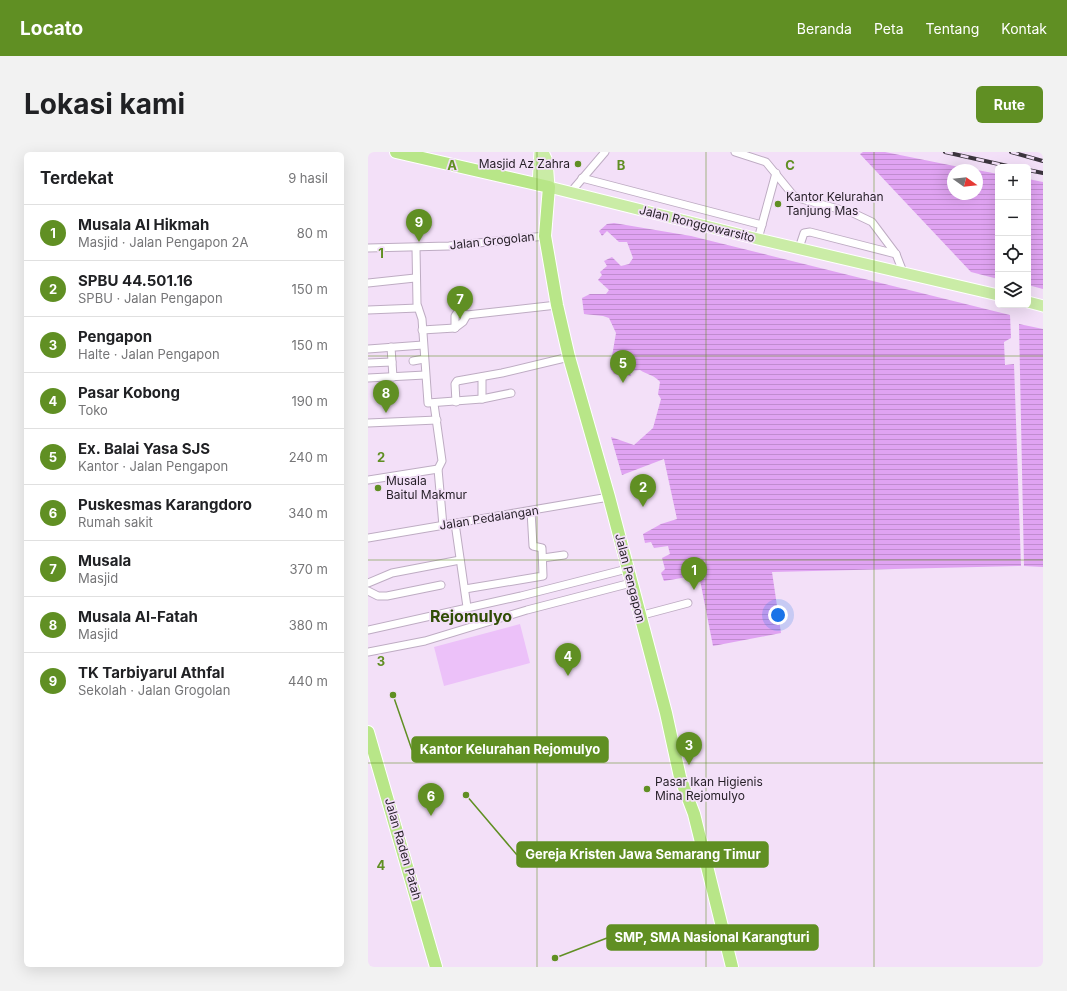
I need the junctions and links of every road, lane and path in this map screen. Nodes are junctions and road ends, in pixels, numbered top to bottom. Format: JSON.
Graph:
{"nodes":[{"id":1,"x":396,"y":152,"type":"edge"},
{"id":2,"x":540,"y":152,"type":"edge"},
{"id":3,"x":544,"y":152,"type":"edge"},
{"id":4,"x":605,"y":152,"type":"edge"},
{"id":5,"x":735,"y":152,"type":"edge"},
{"id":6,"x":776,"y":173,"type":"junction"},
{"id":7,"x":582,"y":178,"type":"junction"},
{"id":8,"x":543,"y":186,"type":"junction"},
{"id":9,"x":570,"y":193,"type":"junction"},
{"id":10,"x":762,"y":225,"type":"junction"},
{"id":11,"x":545,"y":236,"type":"junction"},
{"id":12,"x":758,"y":239,"type":"junction"},
{"id":13,"x":368,"y":248,"type":"edge"},
{"id":14,"x":416,"y":248,"type":"junction"},
{"id":15,"x":800,"y":248,"type":"junction"},
{"id":16,"x":896,"y":254,"type":"junction"},
{"id":17,"x":903,"y":272,"type":"junction"},
{"id":18,"x":415,"y":278,"type":"junction"},
{"id":19,"x":368,"y":283,"type":"edge"},
{"id":20,"x":995,"y":294,"type":"edge"},
{"id":21,"x":1031,"y":303,"type":"edge"},
{"id":22,"x":557,"y":305,"type":"junction"},
{"id":23,"x":1043,"y":306,"type":"edge"},
{"id":24,"x":418,"y":308,"type":"junction"},
{"id":25,"x":368,"y":310,"type":"edge"},
{"id":26,"x":467,"y":315,"type":"junction"},
{"id":27,"x":455,"y":328,"type":"junction"},
{"id":28,"x":422,"y":330,"type":"junction"},
{"id":29,"x":423,"y":345,"type":"junction"},
{"id":30,"x":391,"y":347,"type":"junction"},
{"id":31,"x":368,"y":349,"type":"edge"},
{"id":32,"x":569,"y":357,"type":"junction"},
{"id":33,"x":424,"y":359,"type":"junction"},
{"id":34,"x":413,"y":361,"type":"dead end"},
{"id":35,"x":392,"y":362,"type":"junction"},
{"id":36,"x":368,"y":363,"type":"edge"},
{"id":37,"x":425,"y":375,"type":"junction"},
{"id":38,"x":482,"y":376,"type":"junction"},
{"id":39,"x":393,"y":377,"type":"junction"},
{"id":40,"x":368,"y":378,"type":"edge"},
{"id":41,"x":511,"y":393,"type":"dead end"},
{"id":42,"x":482,"y":399,"type":"junction"},
{"id":43,"x":456,"y":402,"type":"junction"},
{"id":44,"x":434,"y":404,"type":"junction"},
{"id":45,"x":437,"y":420,"type":"junction"},
{"id":46,"x":368,"y":423,"type":"edge"},
{"id":47,"x":438,"y":470,"type":"junction"},
{"id":48,"x":368,"y":480,"type":"edge"},
{"id":49,"x":609,"y":498,"type":"junction"},
{"id":50,"x":531,"y":511,"type":"junction"},
{"id":51,"x":455,"y":523,"type":"junction"},
{"id":52,"x":443,"y":526,"type":"junction"},
{"id":53,"x":368,"y":538,"type":"edge"},
{"id":54,"x":564,"y":555,"type":"dead end"},
{"id":55,"x":543,"y":558,"type":"junction"},
{"id":56,"x":460,"y":560,"type":"junction"},
{"id":57,"x":628,"y":569,"type":"junction"},
{"id":58,"x":368,"y":583,"type":"edge"},
{"id":59,"x":631,"y":583,"type":"junction"},
{"id":60,"x":441,"y":585,"type":"dead end"},
{"id":61,"x":465,"y":589,"type":"junction"},
{"id":62,"x":368,"y":591,"type":"edge"},
{"id":63,"x":688,"y":603,"type":"dead end"},
{"id":64,"x":467,"y":607,"type":"junction"},
{"id":65,"x":639,"y":616,"type":"junction"},
{"id":66,"x":368,"y":630,"type":"edge"},
{"id":67,"x":368,"y":652,"type":"edge"},
{"id":68,"x":368,"y":732,"type":"edge"},
{"id":69,"x":373,"y":765,"type":"edge"},
{"id":70,"x":436,"y":967,"type":"edge"},
{"id":71,"x":732,"y":967,"type":"edge"}],
"edges":[{"from":1,"to":8,"type":"highway","name":"Jalan Ronggowarsito"},
{"from":2,"to":8,"type":"main road"},
{"from":3,"to":8,"type":"main road"},
{"from":4,"to":7,"type":"street"},
{"from":5,"to":6,"type":"street"},
{"from":6,"to":10,"type":"street"},
{"from":6,"to":16,"type":"street"},
{"from":7,"to":9,"type":"street"},
{"from":7,"to":10,"type":"street"},
{"from":8,"to":9,"type":"main road","name":"Jalan Ronggowarsito"},
{"from":8,"to":11,"type":"highway","name":"Jalan Pengapon"},
{"from":9,"to":12,"type":"main road","name":"Jalan Ronggowarsito"},
{"from":10,"to":12,"type":"street"},
{"from":11,"to":14,"type":"street","name":"Jalan Grogolan"},
{"from":11,"to":22,"type":"highway","name":"Jalan Pengapon"},
{"from":12,"to":15,"type":"main road","name":"Jalan Ronggowarsito"},
{"from":13,"to":14,"type":"street","name":"Jalan Grogolan"},
{"from":14,"to":18,"type":"street"},
{"from":15,"to":16,"type":"street"},
{"from":15,"to":17,"type":"main road","name":"Jalan Ronggowarsito"},
{"from":16,"to":17,"type":"street"},
{"from":17,"to":20,"type":"main road","name":"Jalan Ronggowarsito"},
{"from":18,"to":19,"type":"street"},
{"from":18,"to":24,"type":"street"},
{"from":21,"to":23,"type":"main road"},
{"from":22,"to":26,"type":"street"},
{"from":22,"to":32,"type":"highway","name":"Jalan Pengapon"},
{"from":24,"to":25,"type":"street"},
{"from":24,"to":28,"type":"street"},
{"from":26,"to":27,"type":"street"},
{"from":26,"to":27,"type":"street"},
{"from":27,"to":28,"type":"street"},
{"from":28,"to":29,"type":"street"},
{"from":29,"to":30,"type":"street"},
{"from":29,"to":33,"type":"street"},
{"from":30,"to":31,"type":"street"},
{"from":30,"to":35,"type":"street"},
{"from":32,"to":38,"type":"street"},
{"from":32,"to":49,"type":"highway","name":"Jalan Pengapon"},
{"from":33,"to":34,"type":"street"},
{"from":33,"to":37,"type":"street"},
{"from":35,"to":36,"type":"street"},
{"from":35,"to":39,"type":"street"},
{"from":37,"to":39,"type":"street"},
{"from":37,"to":44,"type":"street"},
{"from":38,"to":42,"type":"street"},
{"from":38,"to":43,"type":"street"},
{"from":39,"to":40,"type":"street"},
{"from":41,"to":42,"type":"street"},
{"from":42,"to":43,"type":"street"},
{"from":43,"to":44,"type":"street"},
{"from":44,"to":45,"type":"street"},
{"from":45,"to":46,"type":"street"},
{"from":45,"to":47,"type":"street"},
{"from":47,"to":48,"type":"street"},
{"from":47,"to":52,"type":"street"},
{"from":49,"to":50,"type":"street","name":"Jalan Pedalangan"},
{"from":49,"to":57,"type":"highway","name":"Jalan Pengapon"},
{"from":50,"to":51,"type":"street","name":"Jalan Pedalangan"},
{"from":50,"to":55,"type":"street"},
{"from":51,"to":52,"type":"street","name":"Jalan Pedalangan"},
{"from":51,"to":56,"type":"street"},
{"from":52,"to":53,"type":"street","name":"Jalan Pedalangan"},
{"from":54,"to":55,"type":"street"},
{"from":55,"to":61,"type":"street"},
{"from":56,"to":58,"type":"street"},
{"from":56,"to":61,"type":"street"},
{"from":57,"to":59,"type":"highway","name":"Jalan Pengapon"},
{"from":57,"to":64,"type":"street"},
{"from":59,"to":65,"type":"highway","name":"Jalan Pengapon"},
{"from":59,"to":67,"type":"street"},
{"from":60,"to":62,"type":"street"},
{"from":61,"to":64,"type":"street"},
{"from":63,"to":65,"type":"street"},
{"from":64,"to":66,"type":"street"},
{"from":65,"to":71,"type":"highway","name":"Jalan Pengapon"},
{"from":68,"to":69,"type":"highway","name":"Jalan Raden Patah"},
{"from":69,"to":70,"type":"highway","name":"Jalan Raden Patah"}]}
